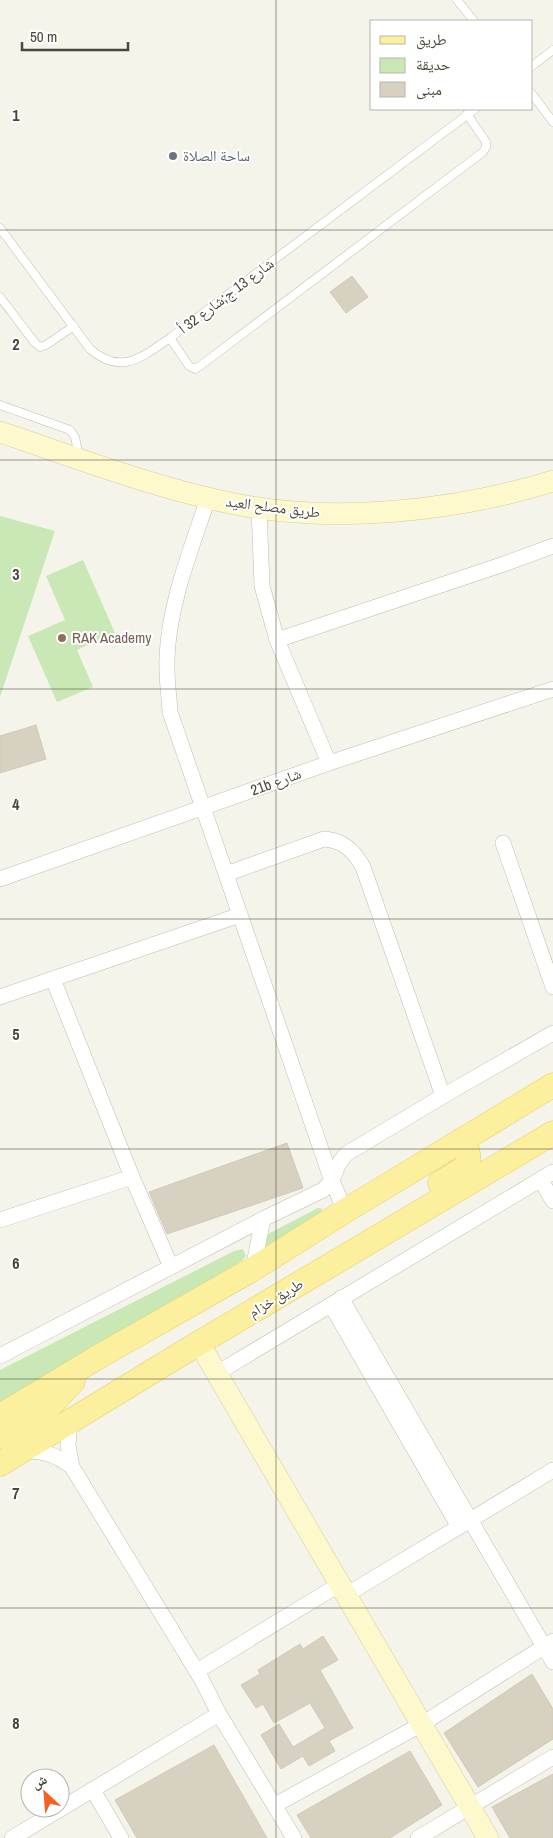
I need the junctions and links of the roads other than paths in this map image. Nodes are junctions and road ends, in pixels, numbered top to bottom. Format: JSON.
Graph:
{"nodes":[{"id":1,"x":457,"y":0,"type":"edge"},
{"id":2,"x":473,"y":20,"type":"edge"},
{"id":3,"x":553,"y":50,"type":"edge"},
{"id":4,"x":533,"y":65,"type":"edge"},
{"id":5,"x":533,"y":95,"type":"edge"},
{"id":6,"x":473,"y":110,"type":"edge"},
{"id":7,"x":467,"y":114,"type":"junction"},
{"id":8,"x":553,"y":122,"type":"edge"},
{"id":9,"x":0,"y":228,"type":"edge"},
{"id":10,"x":0,"y":297,"type":"edge"},
{"id":11,"x":74,"y":326,"type":"junction"},
{"id":12,"x":170,"y":338,"type":"junction"},
{"id":13,"x":0,"y":405,"type":"edge"},
{"id":14,"x":0,"y":432,"type":"edge"},
{"id":15,"x":80,"y":459,"type":"junction"},
{"id":16,"x":553,"y":481,"type":"edge"},
{"id":17,"x":208,"y":498,"type":"junction"},
{"id":18,"x":259,"y":508,"type":"junction"},
{"id":19,"x":553,"y":546,"type":"edge"},
{"id":20,"x":277,"y":640,"type":"junction"},
{"id":21,"x":553,"y":689,"type":"edge"},
{"id":22,"x":330,"y":763,"type":"junction"},
{"id":23,"x":203,"y":808,"type":"junction"},
{"id":24,"x":503,"y":843,"type":"dead end"},
{"id":25,"x":226,"y":874,"type":"junction"},
{"id":26,"x":0,"y":879,"type":"edge"},
{"id":27,"x":240,"y":915,"type":"junction"},
{"id":28,"x":53,"y":979,"type":"junction"},
{"id":29,"x":553,"y":987,"type":"edge"},
{"id":30,"x":0,"y":997,"type":"edge"},
{"id":31,"x":553,"y":1032,"type":"edge"},
{"id":32,"x":553,"y":1085,"type":"edge"},
{"id":33,"x":443,"y":1096,"type":"junction"},
{"id":34,"x":553,"y":1133,"type":"edge"},
{"id":35,"x":462,"y":1140,"type":"junction"},
{"id":36,"x":549,"y":1176,"type":"edge"},
{"id":37,"x":132,"y":1177,"type":"junction"},
{"id":38,"x":332,"y":1181,"type":"junction"},
{"id":39,"x":553,"y":1201,"type":"edge"},
{"id":40,"x":345,"y":1211,"type":"junction"},
{"id":41,"x":263,"y":1219,"type":"junction"},
{"id":42,"x":0,"y":1220,"type":"edge"},
{"id":43,"x":382,"y":1234,"type":"junction"},
{"id":44,"x":171,"y":1267,"type":"junction"},
{"id":45,"x":253,"y":1269,"type":"junction"},
{"id":46,"x":336,"y":1302,"type":"junction"},
{"id":47,"x":199,"y":1343,"type":"junction"},
{"id":48,"x":0,"y":1356,"type":"edge"},
{"id":49,"x":93,"y":1360,"type":"junction"},
{"id":50,"x":217,"y":1373,"type":"junction"},
{"id":51,"x":0,"y":1416,"type":"edge"},
{"id":52,"x":70,"y":1422,"type":"junction"},
{"id":53,"x":0,"y":1437,"type":"edge"},
{"id":54,"x":21,"y":1452,"type":"junction"},
{"id":55,"x":0,"y":1464,"type":"edge"},
{"id":56,"x":72,"y":1467,"type":"junction"},
{"id":57,"x":553,"y":1470,"type":"edge"},
{"id":58,"x":464,"y":1523,"type":"junction"},
{"id":59,"x":343,"y":1590,"type":"junction"},
{"id":60,"x":548,"y":1644,"type":"edge"},
{"id":61,"x":553,"y":1662,"type":"edge"},
{"id":62,"x":197,"y":1671,"type":"junction"},
{"id":63,"x":219,"y":1714,"type":"junction"},
{"id":64,"x":422,"y":1724,"type":"junction"},
{"id":65,"x":553,"y":1757,"type":"edge"},
{"id":66,"x":93,"y":1790,"type":"junction"},
{"id":67,"x":275,"y":1805,"type":"junction"},
{"id":68,"x":470,"y":1807,"type":"junction"},
{"id":69,"x":12,"y":1838,"type":"edge"},
{"id":70,"x":121,"y":1838,"type":"edge"},
{"id":71,"x":294,"y":1838,"type":"edge"},
{"id":72,"x":418,"y":1838,"type":"edge"},
{"id":73,"x":488,"y":1838,"type":"edge"}],
"edges":[{"from":1,"to":2,"type":"lane"},
{"from":3,"to":4,"type":"lane"},
{"from":5,"to":8,"type":"lane"},
{"from":6,"to":7,"type":"lane","name":"شارع 13 ج;شارع 32 أ"},
{"from":7,"to":12,"type":"lane","name":"شارع 13 ج;شارع 32 أ"},
{"from":7,"to":12,"type":"lane"},
{"from":9,"to":11,"type":"lane","name":"شارع 13 ج;شارع 32 أ"},
{"from":10,"to":11,"type":"lane"},
{"from":11,"to":12,"type":"lane","name":"شارع 13 ج;شارع 32 أ"},
{"from":13,"to":15,"type":"lane"},
{"from":14,"to":15,"type":"street","name":"طريق مصلح العيد"},
{"from":15,"to":17,"type":"street","name":"طريق مصلح العيد"},
{"from":16,"to":18,"type":"street","name":"طريق مصلح العيد"},
{"from":17,"to":18,"type":"street","name":"طريق مصلح العيد"},
{"from":17,"to":23,"type":"street"},
{"from":18,"to":20,"type":"street"},
{"from":19,"to":20,"type":"street"},
{"from":20,"to":22,"type":"street"},
{"from":21,"to":22,"type":"street","name":"21b شارع"},
{"from":22,"to":23,"type":"street","name":"21b شارع"},
{"from":23,"to":25,"type":"street"},
{"from":23,"to":26,"type":"street","name":"21b شارع"},
{"from":24,"to":29,"type":"street"},
{"from":25,"to":27,"type":"street"},
{"from":25,"to":33,"type":"street"},
{"from":27,"to":28,"type":"street"},
{"from":27,"to":38,"type":"street"},
{"from":28,"to":30,"type":"street"},
{"from":28,"to":37,"type":"street"},
{"from":31,"to":33,"type":"street"},
{"from":32,"to":35,"type":"main road"},
{"from":33,"to":38,"type":"street"},
{"from":34,"to":43,"type":"main road","name":"طريق خزام"},
{"from":35,"to":40,"type":"main road"},
{"from":35,"to":43,"type":"main road"},
{"from":36,"to":39,"type":"street"},
{"from":36,"to":46,"type":"street"},
{"from":37,"to":42,"type":"street"},
{"from":37,"to":44,"type":"street"},
{"from":38,"to":40,"type":"street"},
{"from":38,"to":41,"type":"street"},
{"from":40,"to":45,"type":"main road"},
{"from":41,"to":44,"type":"street"},
{"from":41,"to":45,"type":"street"},
{"from":43,"to":47,"type":"main road","name":"طريق خزام"},
{"from":44,"to":48,"type":"street"},
{"from":45,"to":49,"type":"main road"},
{"from":46,"to":50,"type":"street"},
{"from":46,"to":58,"type":"street"},
{"from":47,"to":50,"type":"street"},
{"from":47,"to":52,"type":"main road","name":"طريق خزام"},
{"from":49,"to":51,"type":"main road"},
{"from":49,"to":53,"type":"main road"},
{"from":50,"to":59,"type":"street"},
{"from":52,"to":54,"type":"main road","name":"طريق خزام"},
{"from":52,"to":56,"type":"street"},
{"from":54,"to":55,"type":"main road","name":"طريق خزام"},
{"from":54,"to":56,"type":"street"},
{"from":56,"to":62,"type":"street"},
{"from":57,"to":58,"type":"street"},
{"from":58,"to":59,"type":"street"},
{"from":58,"to":60,"type":"street"},
{"from":59,"to":62,"type":"street"},
{"from":59,"to":64,"type":"street"},
{"from":60,"to":61,"type":"street"},
{"from":60,"to":64,"type":"street"},
{"from":62,"to":63,"type":"street"},
{"from":63,"to":66,"type":"street"},
{"from":63,"to":67,"type":"street"},
{"from":64,"to":67,"type":"street"},
{"from":64,"to":68,"type":"street"},
{"from":65,"to":68,"type":"street"},
{"from":66,"to":69,"type":"street"},
{"from":66,"to":70,"type":"street"},
{"from":67,"to":71,"type":"street"},
{"from":68,"to":72,"type":"street"},
{"from":68,"to":73,"type":"street"}]}
